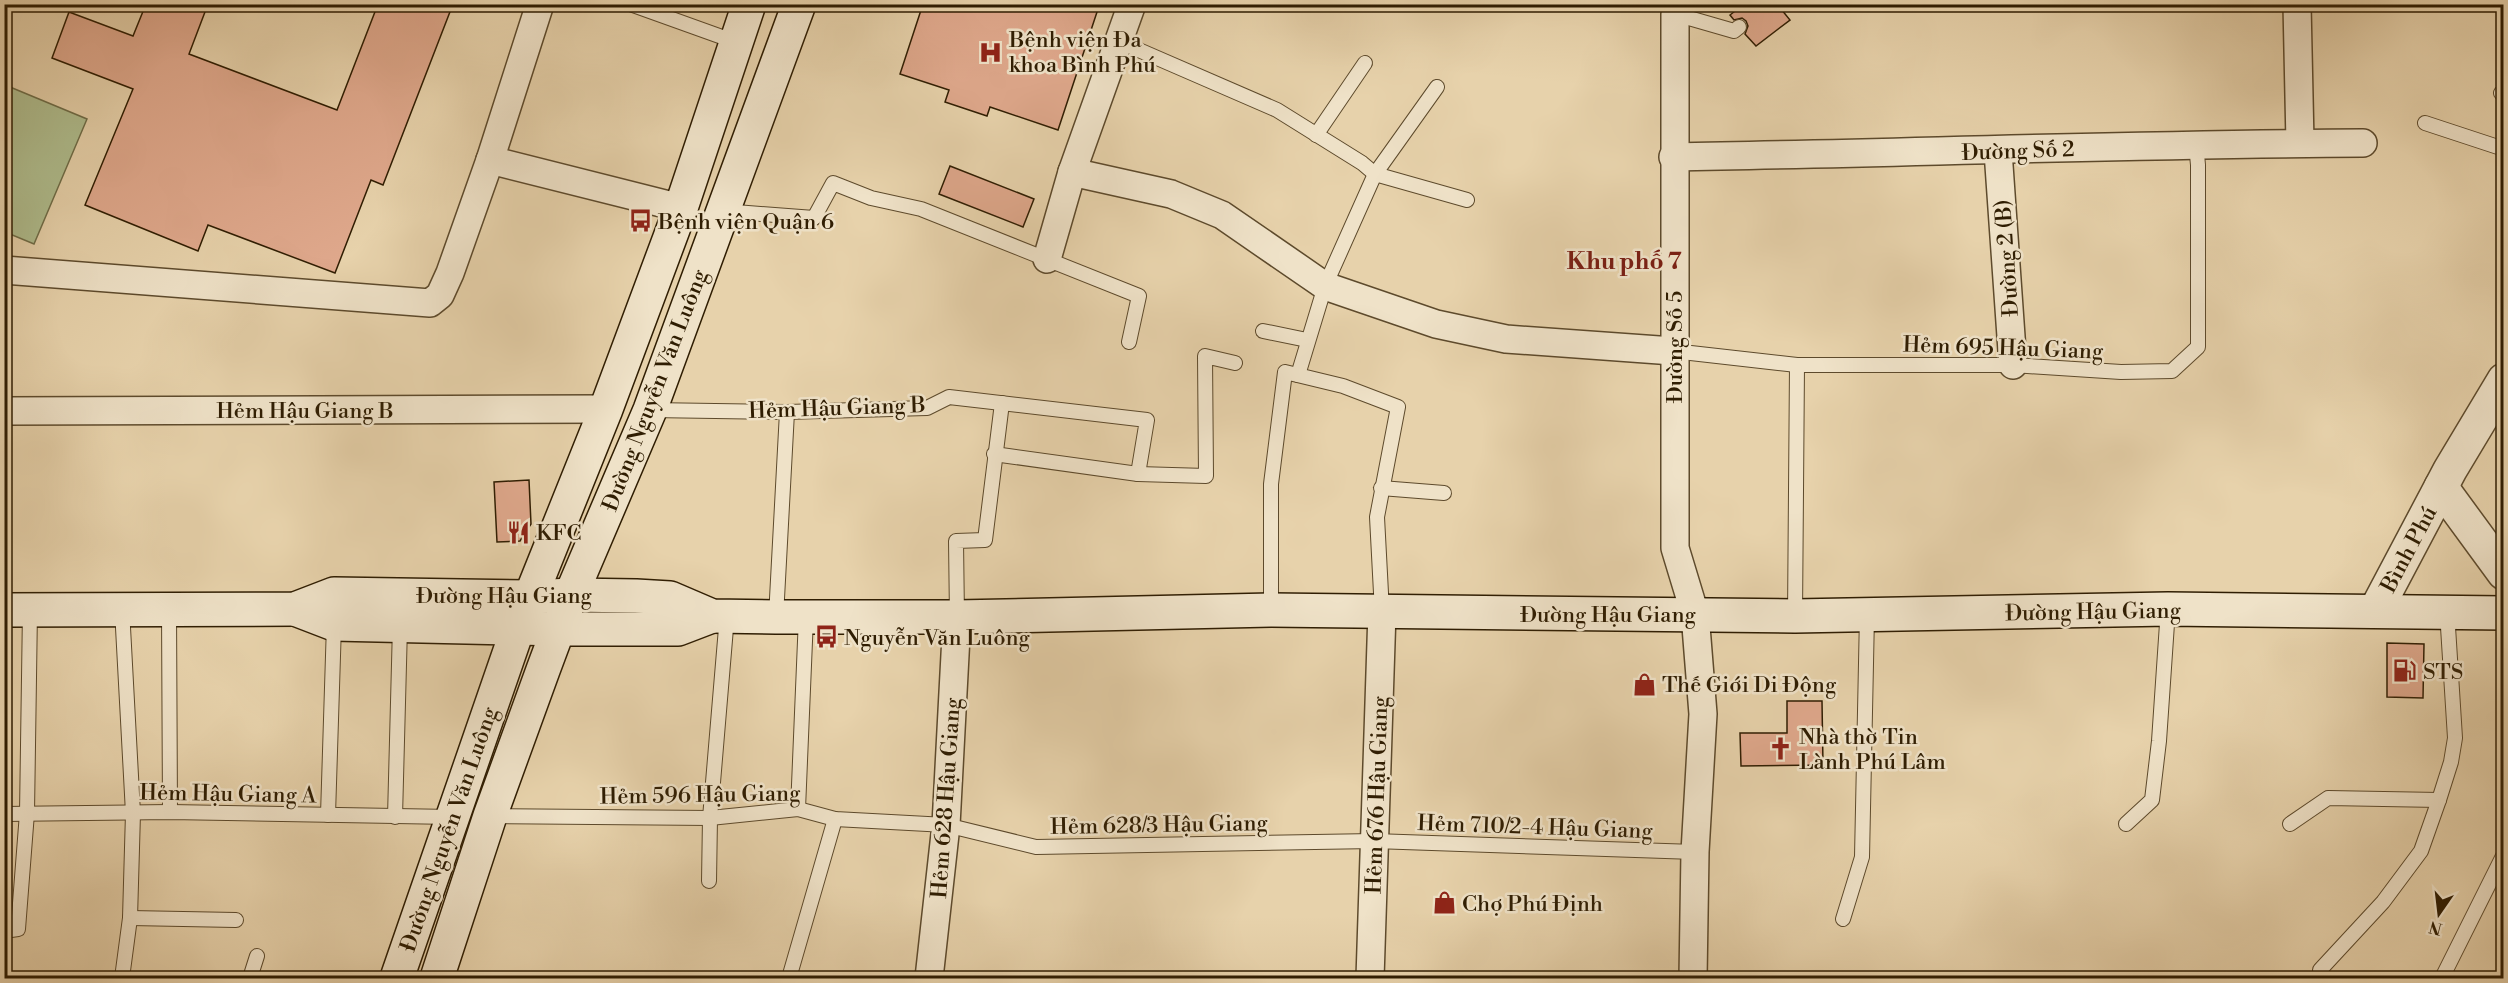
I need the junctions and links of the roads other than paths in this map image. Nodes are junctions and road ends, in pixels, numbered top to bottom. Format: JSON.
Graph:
{"nodes":[{"id":1,"x":540,"y":4,"type":"edge"},
{"id":2,"x":630,"y":4,"type":"edge"},
{"id":3,"x":749,"y":4,"type":"edge"},
{"id":4,"x":799,"y":4,"type":"edge"},
{"id":5,"x":1132,"y":4,"type":"edge"},
{"id":6,"x":2297,"y":4,"type":"edge"},
{"id":7,"x":1677,"y":9,"type":"edge"},
{"id":8,"x":1739,"y":27,"type":"dead end"},
{"id":9,"x":1118,"y":40,"type":"junction"},
{"id":10,"x":736,"y":42,"type":"junction"},
{"id":11,"x":1365,"y":63,"type":"dead end"},
{"id":12,"x":1437,"y":87,"type":"dead end"},
{"id":13,"x":2425,"y":123,"type":"dead end"},
{"id":14,"x":1316,"y":135,"type":"junction"},
{"id":15,"x":2300,"y":143,"type":"junction"},
{"id":16,"x":2362,"y":143,"type":"dead end"},
{"id":17,"x":2196,"y":144,"type":"junction"},
{"id":18,"x":2504,"y":149,"type":"edge"},
{"id":19,"x":1998,"y":151,"type":"junction"},
{"id":20,"x":1673,"y":157,"type":"junction"},
{"id":21,"x":490,"y":160,"type":"junction"},
{"id":22,"x":1072,"y":172,"type":"junction"},
{"id":23,"x":1375,"y":174,"type":"junction"},
{"id":24,"x":1467,"y":200,"type":"dead end"},
{"id":25,"x":681,"y":208,"type":"junction"},
{"id":26,"x":723,"y":211,"type":"junction"},
{"id":27,"x":1047,"y":259,"type":"junction"},
{"id":28,"x":4,"y":270,"type":"edge"},
{"id":29,"x":1325,"y":286,"type":"junction"},
{"id":30,"x":1263,"y":330,"type":"dead end"},
{"id":31,"x":1307,"y":340,"type":"junction"},
{"id":32,"x":1129,"y":342,"type":"dead end"},
{"id":33,"x":1673,"y":351,"type":"junction"},
{"id":34,"x":1235,"y":363,"type":"dead end"},
{"id":35,"x":1797,"y":365,"type":"junction"},
{"id":36,"x":2013,"y":365,"type":"junction"},
{"id":37,"x":1298,"y":375,"type":"junction"},
{"id":38,"x":2504,"y":380,"type":"edge"},
{"id":39,"x":1002,"y":403,"type":"junction"},
{"id":40,"x":606,"y":409,"type":"junction"},
{"id":41,"x":650,"y":410,"type":"junction"},
{"id":42,"x":4,"y":411,"type":"edge"},
{"id":43,"x":787,"y":412,"type":"junction"},
{"id":44,"x":994,"y":454,"type":"junction"},
{"id":45,"x":1138,"y":474,"type":"junction"},
{"id":46,"x":2441,"y":487,"type":"junction"},
{"id":47,"x":1381,"y":488,"type":"junction"},
{"id":48,"x":1444,"y":493,"type":"dead end"},
{"id":49,"x":2504,"y":573,"type":"edge"},
{"id":50,"x":571,"y":595,"type":"junction"},
{"id":51,"x":531,"y":597,"type":"junction"},
{"id":52,"x":122,"y":609,"type":"junction"},
{"id":53,"x":295,"y":609,"type":"junction"},
{"id":54,"x":2168,"y":609,"type":"junction"},
{"id":55,"x":17,"y":610,"type":"edge"},
{"id":56,"x":169,"y":610,"type":"junction"},
{"id":57,"x":1271,"y":610,"type":"junction"},
{"id":58,"x":2376,"y":610,"type":"junction"},
{"id":59,"x":2447,"y":611,"type":"junction"},
{"id":60,"x":1382,"y":612,"type":"junction"},
{"id":61,"x":2504,"y":613,"type":"edge"},
{"id":62,"x":1695,"y":614,"type":"junction"},
{"id":63,"x":1867,"y":615,"type":"junction"},
{"id":64,"x":719,"y":616,"type":"junction"},
{"id":65,"x":1795,"y":616,"type":"junction"},
{"id":66,"x":791,"y":617,"type":"junction"},
{"id":67,"x":957,"y":617,"type":"junction"},
{"id":68,"x":334,"y":624,"type":"junction"},
{"id":69,"x":399,"y":626,"type":"junction"},
{"id":70,"x":518,"y":628,"type":"junction"},
{"id":71,"x":559,"y":629,"type":"junction"},
{"id":72,"x":2439,"y":800,"type":"junction"},
{"id":73,"x":798,"y":809,"type":"junction"},
{"id":74,"x":170,"y":812,"type":"junction"},
{"id":75,"x":27,"y":813,"type":"junction"},
{"id":76,"x":133,"y":813,"type":"junction"},
{"id":77,"x":4,"y":814,"type":"edge"},
{"id":78,"x":328,"y":815,"type":"junction"},
{"id":79,"x":490,"y":816,"type":"junction"},
{"id":80,"x":394,"y":817,"type":"junction"},
{"id":81,"x":452,"y":817,"type":"junction"},
{"id":82,"x":710,"y":818,"type":"junction"},
{"id":83,"x":835,"y":819,"type":"junction"},
{"id":84,"x":2126,"y":824,"type":"dead end"},
{"id":85,"x":2290,"y":824,"type":"dead end"},
{"id":86,"x":946,"y":825,"type":"junction"},
{"id":87,"x":1374,"y":841,"type":"junction"},
{"id":88,"x":1695,"y":852,"type":"junction"},
{"id":89,"x":2504,"y":854,"type":"edge"},
{"id":90,"x":709,"y":881,"type":"dead end"},
{"id":91,"x":130,"y":918,"type":"junction"},
{"id":92,"x":236,"y":920,"type":"dead end"},
{"id":93,"x":1843,"y":920,"type":"dead end"},
{"id":94,"x":4,"y":931,"type":"edge"},
{"id":95,"x":257,"y":956,"type":"dead end"},
{"id":96,"x":2320,"y":970,"type":"dead end"},
{"id":97,"x":122,"y":978,"type":"edge"},
{"id":98,"x":250,"y":978,"type":"edge"},
{"id":99,"x":397,"y":978,"type":"edge"},
{"id":100,"x":437,"y":978,"type":"edge"},
{"id":101,"x":789,"y":978,"type":"edge"},
{"id":102,"x":929,"y":978,"type":"edge"},
{"id":103,"x":1370,"y":978,"type":"edge"},
{"id":104,"x":1693,"y":978,"type":"edge"},
{"id":105,"x":2442,"y":978,"type":"edge"}],
"edges":[{"from":1,"to":21,"type":"street"},
{"from":2,"to":10,"type":"lane"},
{"from":3,"to":10,"type":"main road","name":"Đường Nguyễn Văn Luông"},
{"from":4,"to":26,"type":"main road","name":"Đường Nguyễn Văn Luông"},
{"from":5,"to":9,"type":"street"},
{"from":6,"to":15,"type":"street"},
{"from":7,"to":8,"type":"lane"},
{"from":7,"to":20,"type":"street","name":"Đường Số 5"},
{"from":9,"to":14,"type":"lane"},
{"from":9,"to":22,"type":"street"},
{"from":10,"to":25,"type":"main road","name":"Đường Nguyễn Văn Luông"},
{"from":11,"to":14,"type":"lane"},
{"from":12,"to":23,"type":"lane"},
{"from":13,"to":18,"type":"lane"},
{"from":14,"to":23,"type":"lane"},
{"from":15,"to":16,"type":"street","name":"Đường Số 2"},
{"from":15,"to":17,"type":"street","name":"Đường Số 2"},
{"from":17,"to":19,"type":"street","name":"Đường Số 2"},
{"from":17,"to":36,"type":"lane","name":"Hẻm 695 Hậu Giang"},
{"from":19,"to":20,"type":"street","name":"Đường Số 2"},
{"from":19,"to":36,"type":"street","name":"Đường 2 (B)"},
{"from":20,"to":33,"type":"street","name":"Đường Số 5"},
{"from":21,"to":25,"type":"street"},
{"from":21,"to":28,"type":"street"},
{"from":22,"to":27,"type":"street"},
{"from":22,"to":29,"type":"street"},
{"from":23,"to":24,"type":"lane"},
{"from":23,"to":29,"type":"lane"},
{"from":25,"to":40,"type":"main road","name":"Đường Nguyễn Văn Luông"},
{"from":26,"to":27,"type":"lane"},
{"from":26,"to":41,"type":"main road","name":"Đường Nguyễn Văn Luông"},
{"from":27,"to":32,"type":"lane"},
{"from":29,"to":31,"type":"lane"},
{"from":29,"to":33,"type":"street"},
{"from":30,"to":31,"type":"lane"},
{"from":31,"to":37,"type":"lane"},
{"from":33,"to":35,"type":"lane","name":"Hẻm 695 Hậu Giang"},
{"from":33,"to":62,"type":"street","name":"Đường Số 5"},
{"from":34,"to":45,"type":"lane"},
{"from":35,"to":36,"type":"lane","name":"Hẻm 695 Hậu Giang"},
{"from":35,"to":65,"type":"lane"},
{"from":37,"to":47,"type":"lane"},
{"from":37,"to":57,"type":"lane"},
{"from":38,"to":46,"type":"main road","name":"Bình Phú"},
{"from":39,"to":43,"type":"lane","name":"Hẻm Hậu Giang B"},
{"from":39,"to":44,"type":"lane"},
{"from":39,"to":45,"type":"lane","name":"Hẻm Hậu Giang B"},
{"from":40,"to":42,"type":"street","name":"Hẻm Hậu Giang B"},
{"from":40,"to":51,"type":"main road","name":"Đường Nguyễn Văn Luông"},
{"from":41,"to":43,"type":"lane","name":"Hẻm Hậu Giang B"},
{"from":41,"to":50,"type":"main road","name":"Đường Nguyễn Văn Luông"},
{"from":43,"to":66,"type":"lane"},
{"from":44,"to":45,"type":"lane"},
{"from":44,"to":67,"type":"lane"},
{"from":46,"to":49,"type":"main road","name":"Bình Phú"},
{"from":46,"to":58,"type":"main road","name":"Bình Phú"},
{"from":47,"to":48,"type":"lane"},
{"from":47,"to":60,"type":"lane"},
{"from":50,"to":51,"type":"main road","name":"Đường Hậu Giang"},
{"from":50,"to":64,"type":"main road","name":"Đường Hậu Giang"},
{"from":50,"to":71,"type":"main road","name":"Đường Nguyễn Văn Luông"},
{"from":51,"to":53,"type":"main road","name":"Đường Hậu Giang"},
{"from":51,"to":70,"type":"main road","name":"Đường Nguyễn Văn Luông"},
{"from":52,"to":55,"type":"main road","name":"Đường Hậu Giang"},
{"from":52,"to":56,"type":"main road","name":"Đường Hậu Giang"},
{"from":52,"to":76,"type":"lane"},
{"from":53,"to":56,"type":"main road","name":"Đường Hậu Giang"},
{"from":53,"to":68,"type":"main road","name":"Đường Hậu Giang"},
{"from":54,"to":58,"type":"main road","name":"Đường Hậu Giang"},
{"from":54,"to":63,"type":"main road","name":"Đường Hậu Giang"},
{"from":54,"to":84,"type":"lane"},
{"from":55,"to":75,"type":"lane"},
{"from":56,"to":74,"type":"lane"},
{"from":57,"to":60,"type":"main road","name":"Đường Hậu Giang"},
{"from":57,"to":67,"type":"main road","name":"Đường Hậu Giang"},
{"from":58,"to":59,"type":"main road","name":"Đường Hậu Giang"},
{"from":59,"to":61,"type":"main road","name":"Đường Hậu Giang"},
{"from":59,"to":72,"type":"lane"},
{"from":60,"to":62,"type":"main road","name":"Đường Hậu Giang"},
{"from":60,"to":87,"type":"street","name":"Hẻm 676 Hậu Giang"},
{"from":62,"to":65,"type":"main road","name":"Đường Hậu Giang"},
{"from":62,"to":88,"type":"street","name":"Đường Số 5"},
{"from":63,"to":65,"type":"main road","name":"Đường Hậu Giang"},
{"from":63,"to":93,"type":"lane"},
{"from":64,"to":66,"type":"main road","name":"Đường Hậu Giang"},
{"from":64,"to":71,"type":"main road","name":"Đường Hậu Giang"},
{"from":64,"to":82,"type":"lane"},
{"from":66,"to":67,"type":"main road","name":"Đường Hậu Giang"},
{"from":66,"to":73,"type":"lane"},
{"from":67,"to":86,"type":"street","name":"Hẻm 628 Hậu Giang"},
{"from":68,"to":69,"type":"main road","name":"Đường Hậu Giang"},
{"from":68,"to":78,"type":"lane"},
{"from":69,"to":70,"type":"main road","name":"Đường Hậu Giang"},
{"from":69,"to":80,"type":"lane"},
{"from":70,"to":71,"type":"main road","name":"Đường Hậu Giang"},
{"from":70,"to":81,"type":"main road","name":"Đường Nguyễn Văn Luông"},
{"from":71,"to":79,"type":"main road","name":"Đường Nguyễn Văn Luông"},
{"from":72,"to":85,"type":"lane"},
{"from":72,"to":96,"type":"lane"},
{"from":73,"to":82,"type":"lane","name":"Hẻm 596 Hậu Giang"},
{"from":73,"to":83,"type":"lane","name":"Hẻm 596 Hậu Giang"},
{"from":74,"to":76,"type":"lane","name":"Hẻm Hậu Giang A"},
{"from":74,"to":78,"type":"lane","name":"Hẻm Hậu Giang A"},
{"from":75,"to":76,"type":"lane","name":"Hẻm Hậu Giang A"},
{"from":75,"to":77,"type":"lane","name":"Hẻm Hậu Giang A"},
{"from":75,"to":94,"type":"lane"},
{"from":76,"to":91,"type":"lane"},
{"from":78,"to":80,"type":"lane","name":"Hẻm Hậu Giang A"},
{"from":79,"to":82,"type":"lane","name":"Hẻm 596 Hậu Giang"},
{"from":79,"to":100,"type":"main road","name":"Đường Nguyễn Văn Luông"},
{"from":80,"to":81,"type":"lane","name":"Hẻm Hậu Giang A"},
{"from":81,"to":99,"type":"main road","name":"Đường Nguyễn Văn Luông"},
{"from":82,"to":90,"type":"lane"},
{"from":83,"to":86,"type":"lane","name":"Hẻm 596 Hậu Giang"},
{"from":83,"to":101,"type":"lane"},
{"from":86,"to":87,"type":"lane","name":"Hẻm 628/3 Hậu Giang"},
{"from":86,"to":102,"type":"street","name":"Hẻm 628 Hậu Giang"},
{"from":87,"to":88,"type":"lane","name":"Hẻm 710/2-4 Hậu Giang"},
{"from":87,"to":103,"type":"street","name":"Hẻm 676 Hậu Giang"},
{"from":88,"to":104,"type":"street","name":"Đường Số 5"},
{"from":89,"to":105,"type":"lane"},
{"from":91,"to":92,"type":"lane"},
{"from":91,"to":97,"type":"lane"},
{"from":95,"to":98,"type":"lane"}]}
